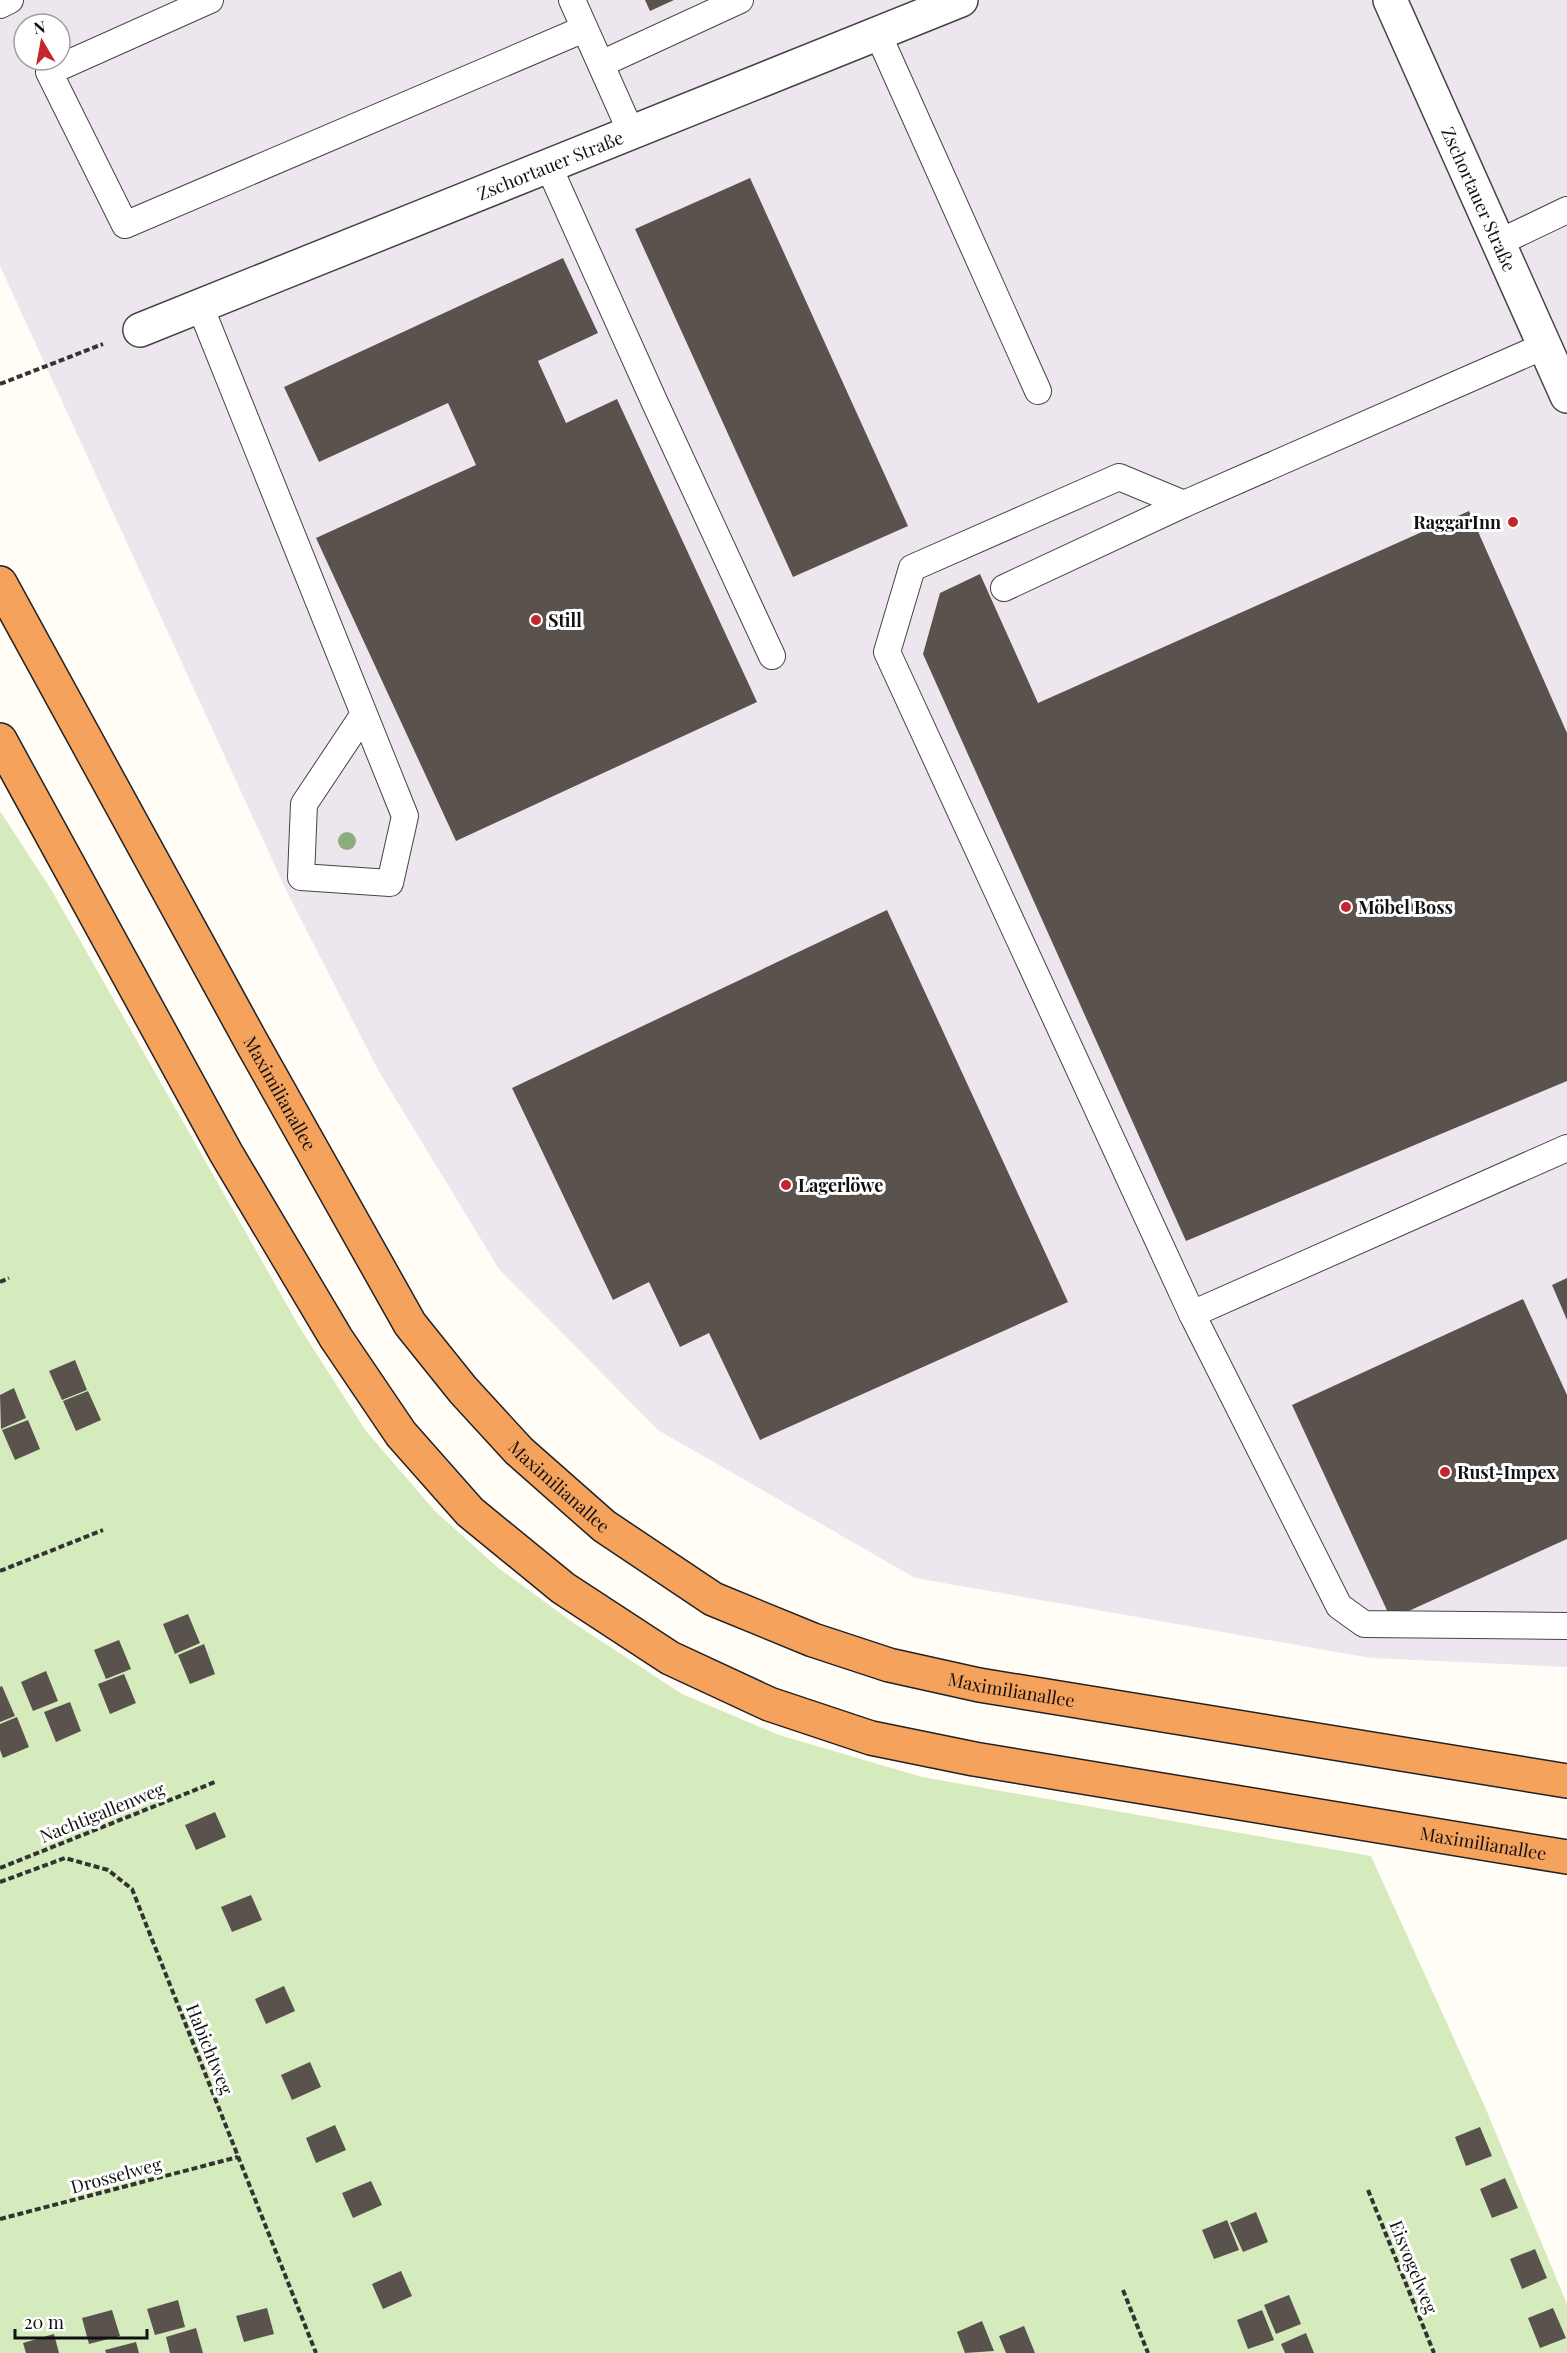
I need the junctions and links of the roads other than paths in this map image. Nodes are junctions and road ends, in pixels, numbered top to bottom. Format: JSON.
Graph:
{"nodes":[{"id":1,"x":10,"y":0,"type":"edge"},
{"id":2,"x":210,"y":0,"type":"edge"},
{"id":3,"x":572,"y":0,"type":"edge"},
{"id":4,"x":740,"y":0,"type":"edge"},
{"id":5,"x":961,"y":0,"type":"edge"},
{"id":6,"x":1390,"y":0,"type":"edge"},
{"id":7,"x":0,"y":5,"type":"edge"},
{"id":8,"x":585,"y":29,"type":"junction"},
{"id":9,"x":878,"y":34,"type":"junction"},
{"id":10,"x":600,"y":64,"type":"junction"},
{"id":11,"x":631,"y":132,"type":"junction"},
{"id":12,"x":548,"y":165,"type":"junction"},
{"id":13,"x":1567,"y":210,"type":"edge"},
{"id":14,"x":1498,"y":243,"type":"junction"},
{"id":15,"x":200,"y":306,"type":"junction"},
{"id":16,"x":140,"y":330,"type":"road end"},
{"id":17,"x":1544,"y":346,"type":"junction"},
{"id":18,"x":1038,"y":391,"type":"dead end"},
{"id":19,"x":1567,"y":396,"type":"edge"},
{"id":20,"x":1184,"y":504,"type":"junction"},
{"id":21,"x":0,"y":583,"type":"edge"},
{"id":22,"x":1004,"y":588,"type":"dead end"},
{"id":23,"x":772,"y":656,"type":"dead end"},
{"id":24,"x":364,"y":714,"type":"junction"},
{"id":25,"x":0,"y":740,"type":"edge"},
{"id":26,"x":1567,"y":1149,"type":"edge"},
{"id":27,"x":1192,"y":1314,"type":"junction"},
{"id":28,"x":1567,"y":1626,"type":"edge"},
{"id":29,"x":1567,"y":1781,"type":"edge"},
{"id":30,"x":1567,"y":1857,"type":"edge"}],
"edges":[{"from":1,"to":7,"type":"lane"},
{"from":2,"to":8,"type":"lane"},
{"from":3,"to":8,"type":"lane"},
{"from":4,"to":10,"type":"lane"},
{"from":5,"to":9,"type":"street","name":"Zschortauer Straße"},
{"from":6,"to":14,"type":"street","name":"Zschortauer Straße"},
{"from":8,"to":10,"type":"lane"},
{"from":9,"to":11,"type":"street","name":"Zschortauer Straße"},
{"from":9,"to":18,"type":"lane"},
{"from":10,"to":11,"type":"lane"},
{"from":11,"to":12,"type":"street","name":"Zschortauer Straße"},
{"from":12,"to":15,"type":"street","name":"Zschortauer Straße"},
{"from":12,"to":23,"type":"lane"},
{"from":13,"to":14,"type":"lane"},
{"from":14,"to":17,"type":"street","name":"Zschortauer Straße"},
{"from":15,"to":16,"type":"street","name":"Zschortauer Straße"},
{"from":15,"to":24,"type":"lane"},
{"from":17,"to":19,"type":"street","name":"Zschortauer Straße"},
{"from":17,"to":20,"type":"lane"},
{"from":20,"to":22,"type":"lane"},
{"from":20,"to":27,"type":"lane"},
{"from":21,"to":29,"type":"highway","name":"Maximilianallee"},
{"from":24,"to":24,"type":"lane"},
{"from":25,"to":30,"type":"highway","name":"Maximilianallee"},
{"from":26,"to":27,"type":"lane"},
{"from":27,"to":28,"type":"lane"}]}
